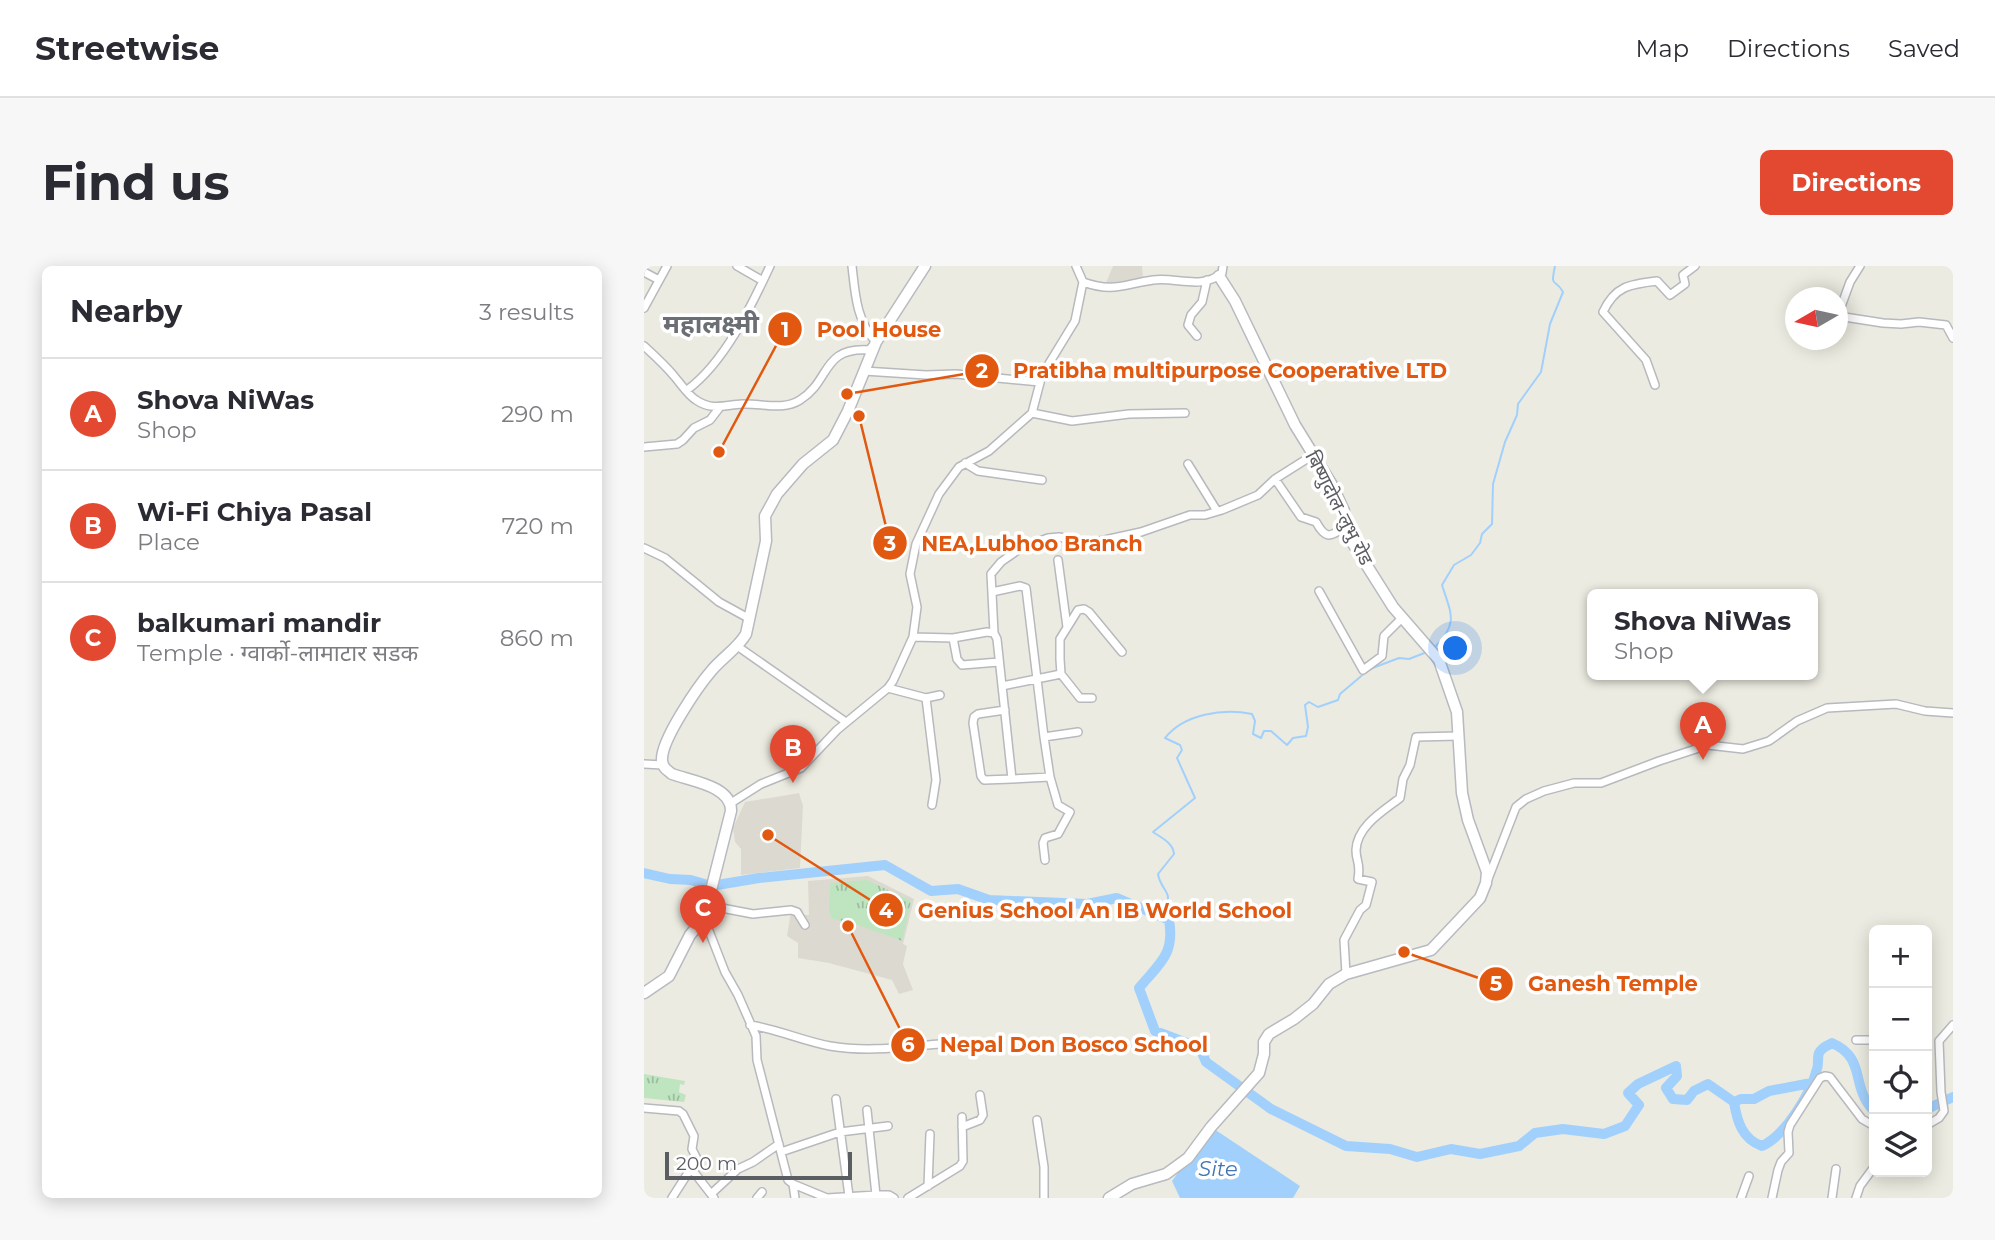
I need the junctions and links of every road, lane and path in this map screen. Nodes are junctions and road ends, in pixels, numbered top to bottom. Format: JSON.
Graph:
{"nodes":[{"id":1,"x":667,"y":266,"type":"edge"},
{"id":2,"x":737,"y":266,"type":"edge"},
{"id":3,"x":770,"y":266,"type":"edge"},
{"id":4,"x":852,"y":266,"type":"edge"},
{"id":5,"x":925,"y":266,"type":"edge"},
{"id":6,"x":1076,"y":266,"type":"edge"},
{"id":7,"x":1695,"y":266,"type":"edge"},
{"id":8,"x":1860,"y":266,"type":"edge"},
{"id":9,"x":1221,"y":271,"type":"edge"},
{"id":10,"x":644,"y":272,"type":"edge"},
{"id":11,"x":659,"y":280,"type":"junction"},
{"id":12,"x":1207,"y":280,"type":"junction"},
{"id":13,"x":763,"y":281,"type":"junction"},
{"id":14,"x":1083,"y":282,"type":"junction"},
{"id":15,"x":1848,"y":288,"type":"edge"},
{"id":16,"x":644,"y":308,"type":"edge"},
{"id":17,"x":1848,"y":318,"type":"edge"},
{"id":18,"x":1197,"y":336,"type":"dead end"},
{"id":19,"x":1953,"y":338,"type":"edge"},
{"id":20,"x":876,"y":342,"type":"junction"},
{"id":21,"x":644,"y":346,"type":"edge"},
{"id":22,"x":864,"y":371,"type":"junction"},
{"id":23,"x":1040,"y":382,"type":"junction"},
{"id":24,"x":1655,"y":385,"type":"dead end"},
{"id":25,"x":687,"y":390,"type":"junction"},
{"id":26,"x":721,"y":407,"type":"junction"},
{"id":27,"x":1032,"y":413,"type":"junction"},
{"id":28,"x":1185,"y":413,"type":"dead end"},
{"id":29,"x":644,"y":447,"type":"edge"},
{"id":30,"x":1313,"y":455,"type":"junction"},
{"id":31,"x":965,"y":463,"type":"junction"},
{"id":32,"x":1188,"y":464,"type":"dead end"},
{"id":33,"x":1275,"y":479,"type":"junction"},
{"id":34,"x":1042,"y":480,"type":"dead end"},
{"id":35,"x":1217,"y":511,"type":"junction"},
{"id":36,"x":1347,"y":526,"type":"junction"},
{"id":37,"x":644,"y":548,"type":"edge"},
{"id":38,"x":1058,"y":561,"type":"dead end"},
{"id":39,"x":1319,"y":591,"type":"dead end"},
{"id":40,"x":992,"y":592,"type":"junction"},
{"id":41,"x":1402,"y":618,"type":"junction"},
{"id":42,"x":750,"y":619,"type":"junction"},
{"id":43,"x":1067,"y":627,"type":"junction"},
{"id":44,"x":994,"y":634,"type":"junction"},
{"id":45,"x":913,"y":636,"type":"junction"},
{"id":46,"x":953,"y":638,"type":"junction"},
{"id":47,"x":737,"y":646,"type":"junction"},
{"id":48,"x":1122,"y":652,"type":"dead end"},
{"id":49,"x":999,"y":662,"type":"junction"},
{"id":50,"x":1060,"y":674,"type":"junction"},
{"id":51,"x":1037,"y":678,"type":"junction"},
{"id":52,"x":1002,"y":686,"type":"junction"},
{"id":53,"x":888,"y":688,"type":"junction"},
{"id":54,"x":940,"y":695,"type":"dead end"},
{"id":55,"x":926,"y":698,"type":"junction"},
{"id":56,"x":1092,"y":698,"type":"dead end"},
{"id":57,"x":1005,"y":710,"type":"junction"},
{"id":58,"x":1953,"y":713,"type":"edge"},
{"id":59,"x":846,"y":722,"type":"junction"},
{"id":60,"x":1078,"y":732,"type":"dead end"},
{"id":61,"x":1458,"y":736,"type":"junction"},
{"id":62,"x":1044,"y":737,"type":"junction"},
{"id":63,"x":644,"y":764,"type":"edge"},
{"id":64,"x":663,"y":765,"type":"junction"},
{"id":65,"x":1049,"y":777,"type":"junction"},
{"id":66,"x":1012,"y":779,"type":"junction"},
{"id":67,"x":731,"y":803,"type":"junction"},
{"id":68,"x":932,"y":805,"type":"dead end"},
{"id":69,"x":1045,"y":860,"type":"dead end"},
{"id":70,"x":1486,"y":883,"type":"junction"},
{"id":71,"x":707,"y":902,"type":"junction"},
{"id":72,"x":704,"y":918,"type":"junction"},
{"id":73,"x":805,"y":925,"type":"dead end"},
{"id":74,"x":1346,"y":974,"type":"junction"},
{"id":75,"x":644,"y":993,"type":"edge"},
{"id":76,"x":750,"y":1025,"type":"junction"},
{"id":77,"x":1953,"y":1025,"type":"edge"},
{"id":78,"x":1856,"y":1040,"type":"dead end"},
{"id":79,"x":1869,"y":1040,"type":"edge"},
{"id":80,"x":951,"y":1042,"type":"dead end"},
{"id":81,"x":1932,"y":1052,"type":"edge"},
{"id":82,"x":1938,"y":1053,"type":"junction"},
{"id":83,"x":980,"y":1095,"type":"dead end"},
{"id":84,"x":836,"y":1099,"type":"dead end"},
{"id":85,"x":644,"y":1108,"type":"edge"},
{"id":86,"x":867,"y":1110,"type":"dead end"},
{"id":87,"x":962,"y":1117,"type":"dead end"},
{"id":88,"x":1037,"y":1120,"type":"dead end"},
{"id":89,"x":1932,"y":1122,"type":"edge"},
{"id":90,"x":1869,"y":1123,"type":"edge"},
{"id":91,"x":888,"y":1126,"type":"dead end"},
{"id":92,"x":962,"y":1127,"type":"junction"},
{"id":93,"x":868,"y":1128,"type":"junction"},
{"id":94,"x":840,"y":1132,"type":"junction"},
{"id":95,"x":930,"y":1134,"type":"dead end"},
{"id":96,"x":780,"y":1148,"type":"junction"},
{"id":97,"x":690,"y":1167,"type":"junction"},
{"id":98,"x":1836,"y":1169,"type":"dead end"},
{"id":99,"x":1869,"y":1174,"type":"edge"},
{"id":100,"x":1749,"y":1175,"type":"dead end"},
{"id":101,"x":793,"y":1185,"type":"junction"},
{"id":102,"x":928,"y":1186,"type":"junction"},
{"id":103,"x":876,"y":1195,"type":"junction"},
{"id":104,"x":712,"y":1196,"type":"edge"},
{"id":105,"x":818,"y":1196,"type":"edge"},
{"id":106,"x":849,"y":1196,"type":"edge"},
{"id":107,"x":671,"y":1198,"type":"edge"},
{"id":108,"x":794,"y":1198,"type":"edge"},
{"id":109,"x":894,"y":1198,"type":"edge"},
{"id":110,"x":908,"y":1198,"type":"edge"},
{"id":111,"x":1044,"y":1198,"type":"edge"},
{"id":112,"x":1109,"y":1198,"type":"edge"},
{"id":113,"x":1741,"y":1198,"type":"edge"},
{"id":114,"x":1772,"y":1198,"type":"edge"},
{"id":115,"x":1832,"y":1198,"type":"edge"},
{"id":116,"x":1856,"y":1198,"type":"edge"}],
"edges":[{"from":1,"to":11,"type":"street"},
{"from":2,"to":13,"type":"street"},
{"from":3,"to":13,"type":"street"},
{"from":4,"to":20,"type":"street"},
{"from":5,"to":20,"type":"street"},
{"from":6,"to":14,"type":"street"},
{"from":7,"to":24,"type":"street"},
{"from":8,"to":15,"type":"street"},
{"from":9,"to":12,"type":"street"},
{"from":9,"to":30,"type":"street","name":"बिष्णुदोल-लुभु रोड"},
{"from":10,"to":11,"type":"street"},
{"from":11,"to":16,"type":"street"},
{"from":12,"to":14,"type":"street"},
{"from":12,"to":18,"type":"street"},
{"from":13,"to":25,"type":"street"},
{"from":14,"to":23,"type":"street"},
{"from":17,"to":19,"type":"street"},
{"from":20,"to":22,"type":"street"},
{"from":20,"to":26,"type":"street"},
{"from":21,"to":25,"type":"street"},
{"from":22,"to":23,"type":"street"},
{"from":22,"to":42,"type":"street"},
{"from":23,"to":27,"type":"street"},
{"from":25,"to":26,"type":"street"},
{"from":26,"to":29,"type":"street"},
{"from":27,"to":28,"type":"street"},
{"from":27,"to":31,"type":"street"},
{"from":30,"to":33,"type":"street"},
{"from":30,"to":36,"type":"street","name":"बिष्णुदोल-लुभु रोड"},
{"from":31,"to":34,"type":"street"},
{"from":31,"to":45,"type":"street"},
{"from":32,"to":35,"type":"street"},
{"from":33,"to":35,"type":"street"},
{"from":33,"to":36,"type":"street"},
{"from":35,"to":40,"type":"street"},
{"from":36,"to":41,"type":"street","name":"बिष्णुदोल-लुभु रोड"},
{"from":37,"to":42,"type":"street"},
{"from":38,"to":43,"type":"street"},
{"from":39,"to":41,"type":"street"},
{"from":40,"to":44,"type":"street"},
{"from":40,"to":51,"type":"street"},
{"from":41,"to":61,"type":"street","name":"बिष्णुदोल-लुभु रोड"},
{"from":42,"to":47,"type":"street"},
{"from":43,"to":48,"type":"street"},
{"from":43,"to":50,"type":"street"},
{"from":44,"to":46,"type":"street"},
{"from":44,"to":49,"type":"street"},
{"from":45,"to":46,"type":"street"},
{"from":45,"to":53,"type":"street"},
{"from":46,"to":49,"type":"street"},
{"from":47,"to":59,"type":"street"},
{"from":47,"to":64,"type":"street"},
{"from":49,"to":52,"type":"street"},
{"from":50,"to":51,"type":"street"},
{"from":50,"to":56,"type":"street"},
{"from":51,"to":52,"type":"street"},
{"from":51,"to":62,"type":"street"},
{"from":52,"to":57,"type":"street"},
{"from":53,"to":55,"type":"street"},
{"from":53,"to":59,"type":"street"},
{"from":54,"to":55,"type":"street"},
{"from":55,"to":68,"type":"street"},
{"from":57,"to":66,"type":"street"},
{"from":57,"to":66,"type":"street"},
{"from":58,"to":70,"type":"street"},
{"from":59,"to":67,"type":"street"},
{"from":60,"to":62,"type":"street"},
{"from":61,"to":70,"type":"street","name":"बिष्णुदोल-लुभु रोड"},
{"from":61,"to":74,"type":"street"},
{"from":62,"to":65,"type":"street"},
{"from":63,"to":64,"type":"street"},
{"from":64,"to":67,"type":"street"},
{"from":65,"to":66,"type":"street"},
{"from":65,"to":69,"type":"street"},
{"from":67,"to":71,"type":"street"},
{"from":70,"to":74,"type":"street"},
{"from":71,"to":72,"type":"street"},
{"from":71,"to":73,"type":"street"},
{"from":72,"to":75,"type":"street"},
{"from":72,"to":76,"type":"street"},
{"from":74,"to":112,"type":"street"},
{"from":76,"to":80,"type":"street"},
{"from":76,"to":96,"type":"street"},
{"from":77,"to":82,"type":"street"},
{"from":78,"to":79,"type":"street"},
{"from":81,"to":82,"type":"street"},
{"from":82,"to":89,"type":"street"},
{"from":83,"to":92,"type":"street"},
{"from":84,"to":94,"type":"street"},
{"from":85,"to":97,"type":"street"},
{"from":86,"to":93,"type":"street"},
{"from":87,"to":92,"type":"street"},
{"from":88,"to":111,"type":"street"},
{"from":90,"to":114,"type":"street"},
{"from":91,"to":93,"type":"street"},
{"from":92,"to":102,"type":"street"},
{"from":93,"to":94,"type":"street"},
{"from":93,"to":103,"type":"street"},
{"from":94,"to":96,"type":"street"},
{"from":94,"to":106,"type":"street"},
{"from":95,"to":102,"type":"street"},
{"from":96,"to":101,"type":"street"},
{"from":96,"to":104,"type":"street"},
{"from":97,"to":104,"type":"street"},
{"from":97,"to":107,"type":"street"},
{"from":98,"to":115,"type":"street"},
{"from":99,"to":116,"type":"street"},
{"from":100,"to":113,"type":"street"},
{"from":101,"to":105,"type":"street"},
{"from":101,"to":108,"type":"street"},
{"from":102,"to":110,"type":"street"},
{"from":103,"to":106,"type":"street"},
{"from":103,"to":109,"type":"street"},
{"from":105,"to":106,"type":"street"}]}
